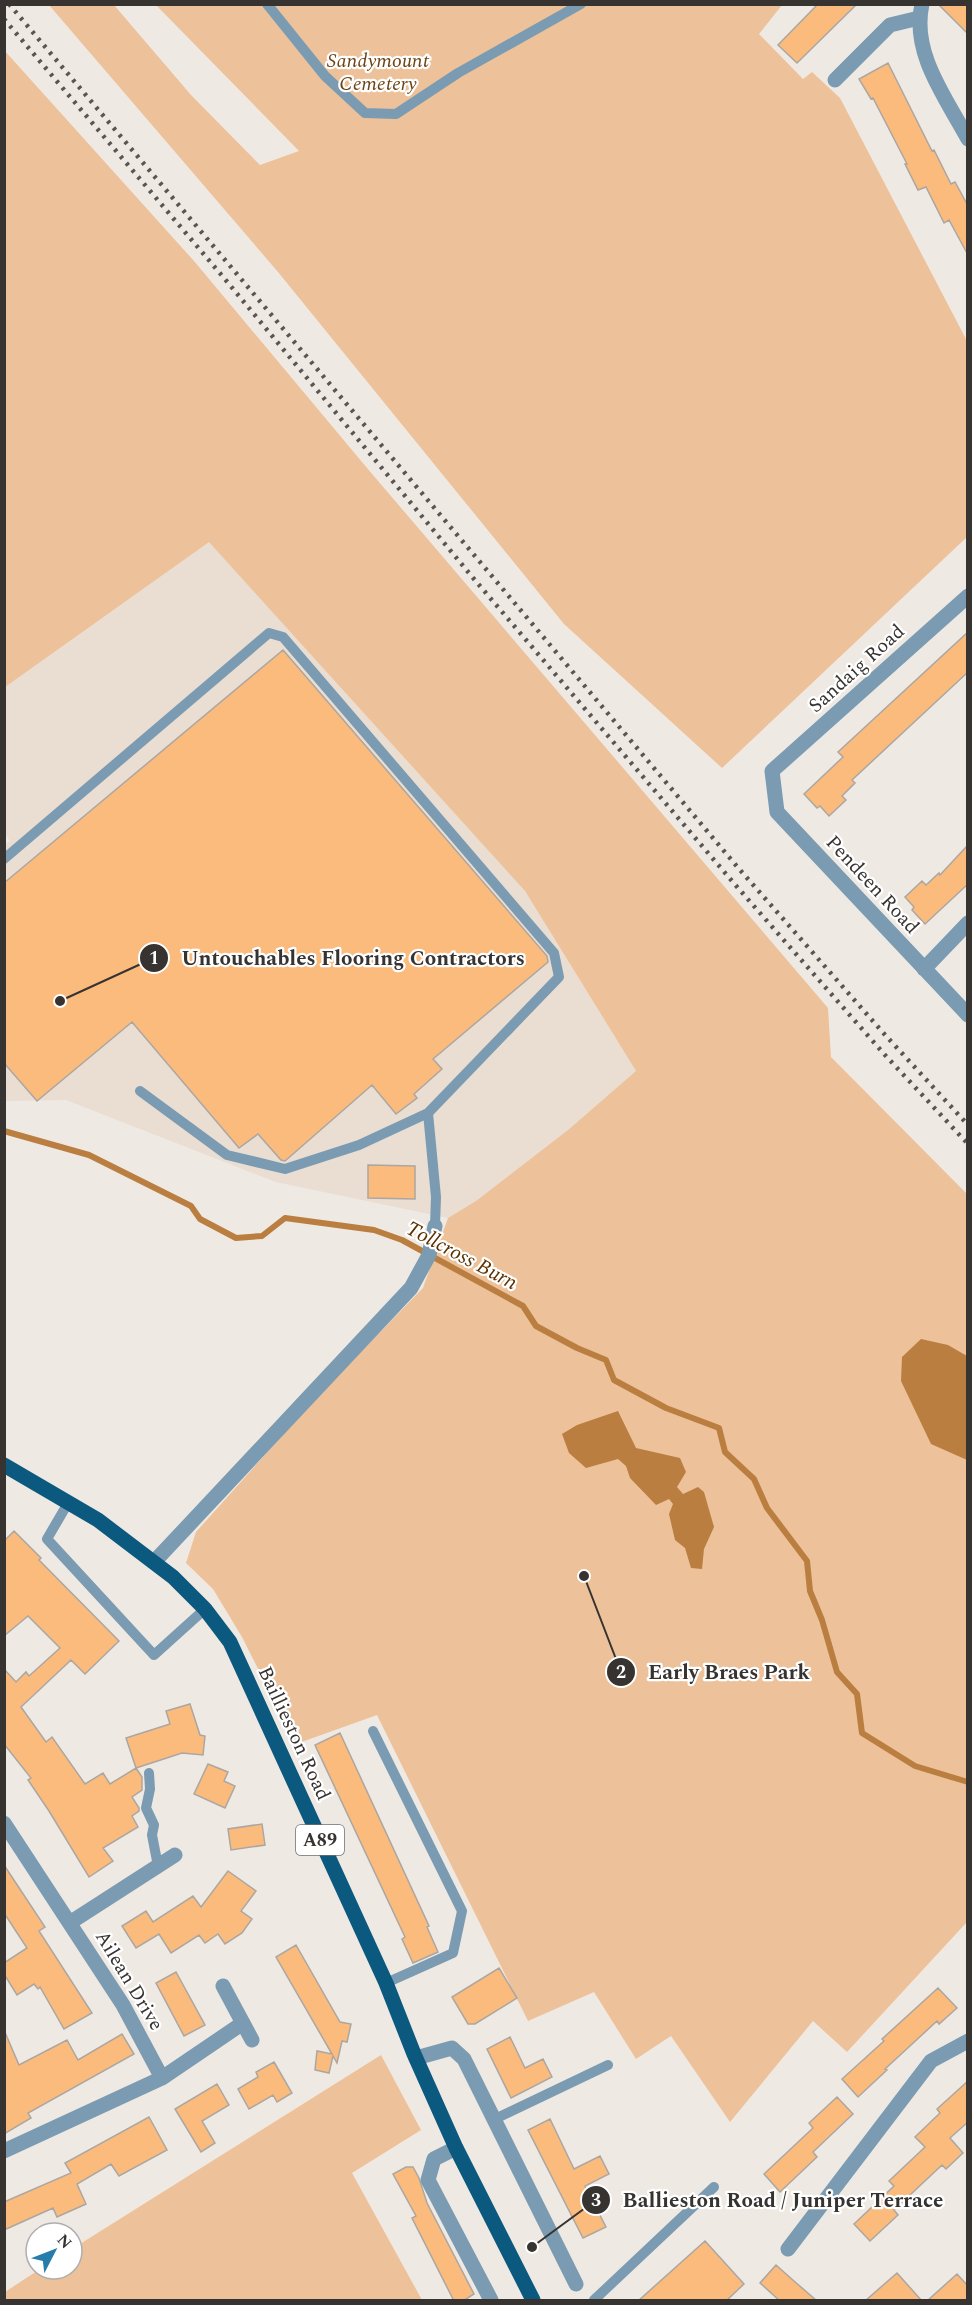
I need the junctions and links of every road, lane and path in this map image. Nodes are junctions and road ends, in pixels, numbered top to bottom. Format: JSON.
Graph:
{"nodes":[{"id":1,"x":267,"y":4,"type":"edge"},
{"id":2,"x":581,"y":4,"type":"edge"},
{"id":3,"x":921,"y":11,"type":"edge"},
{"id":4,"x":835,"y":80,"type":"dead end"},
{"id":5,"x":968,"y":139,"type":"edge"},
{"id":6,"x":968,"y":596,"type":"edge"},
{"id":7,"x":772,"y":771,"type":"joint"},
{"id":8,"x":4,"y":859,"type":"edge"},
{"id":9,"x":968,"y":923,"type":"edge"},
{"id":10,"x":924,"y":969,"type":"junction"},
{"id":11,"x":968,"y":1015,"type":"edge"},
{"id":12,"x":140,"y":1091,"type":"dead end"},
{"id":13,"x":429,"y":1113,"type":"junction"},
{"id":14,"x":435,"y":1226,"type":"joint"},
{"id":15,"x":7,"y":1471,"type":"edge"},
{"id":16,"x":68,"y":1503,"type":"junction"},
{"id":17,"x":154,"y":1562,"type":"junction"},
{"id":18,"x":205,"y":1609,"type":"junction"},
{"id":19,"x":373,"y":1731,"type":"dead end"},
{"id":20,"x":148,"y":1773,"type":"dead end"},
{"id":21,"x":4,"y":1823,"type":"edge"},
{"id":22,"x":175,"y":1855,"type":"dead end"},
{"id":23,"x":158,"y":1866,"type":"junction"},
{"id":24,"x":71,"y":1922,"type":"junction"},
{"id":25,"x":386,"y":1983,"type":"junction"},
{"id":26,"x":223,"y":1986,"type":"dead end"},
{"id":27,"x":243,"y":2024,"type":"junction"},
{"id":28,"x":252,"y":2040,"type":"dead end"},
{"id":29,"x":968,"y":2041,"type":"edge"},
{"id":30,"x":416,"y":2058,"type":"junction"},
{"id":31,"x":608,"y":2065,"type":"dead end"},
{"id":32,"x":162,"y":2078,"type":"junction"},
{"id":33,"x":495,"y":2119,"type":"junction"},
{"id":34,"x":456,"y":2148,"type":"junction"},
{"id":35,"x":4,"y":2151,"type":"edge"},
{"id":36,"x":714,"y":2187,"type":"dead end"},
{"id":37,"x":788,"y":2249,"type":"dead end"},
{"id":38,"x":576,"y":2284,"type":"dead end"},
{"id":39,"x":492,"y":2301,"type":"edge"},
{"id":40,"x":533,"y":2301,"type":"edge"},
{"id":41,"x":594,"y":2301,"type":"edge"}],
"edges":[{"from":1,"to":2,"type":"lane"},
{"from":3,"to":4,"type":"street"},
{"from":3,"to":5,"type":"street"},
{"from":6,"to":7,"type":"street","name":"Sandaig Road"},
{"from":7,"to":10,"type":"street","name":"Pendeen Road"},
{"from":8,"to":13,"type":"lane"},
{"from":9,"to":10,"type":"street"},
{"from":10,"to":11,"type":"street","name":"Pendeen Road"},
{"from":12,"to":13,"type":"lane"},
{"from":13,"to":14,"type":"lane"},
{"from":14,"to":17,"type":"street"},
{"from":15,"to":16,"type":"main road","name":"Baillieston Road","number":"A89"},
{"from":16,"to":17,"type":"main road","name":"Baillieston Road","number":"A89"},
{"from":16,"to":18,"type":"lane"},
{"from":17,"to":18,"type":"main road","name":"Baillieston Road","number":"A89"},
{"from":18,"to":25,"type":"main road","name":"Baillieston Road","number":"A89"},
{"from":19,"to":25,"type":"lane"},
{"from":20,"to":23,"type":"lane"},
{"from":21,"to":24,"type":"street","name":"Ailean Drive"},
{"from":22,"to":23,"type":"street"},
{"from":23,"to":24,"type":"street"},
{"from":24,"to":32,"type":"street","name":"Ailean Drive"},
{"from":25,"to":30,"type":"main road","name":"Baillieston Road","number":"A89"},
{"from":26,"to":27,"type":"street"},
{"from":27,"to":28,"type":"street"},
{"from":27,"to":32,"type":"street"},
{"from":29,"to":37,"type":"street"},
{"from":30,"to":33,"type":"street"},
{"from":30,"to":34,"type":"main road","name":"Baillieston Road","number":"A89"},
{"from":31,"to":33,"type":"lane"},
{"from":32,"to":35,"type":"street"},
{"from":33,"to":38,"type":"street"},
{"from":34,"to":39,"type":"street"},
{"from":34,"to":40,"type":"main road","name":"Baillieston Road","number":"A89"},
{"from":36,"to":41,"type":"lane"}]}
